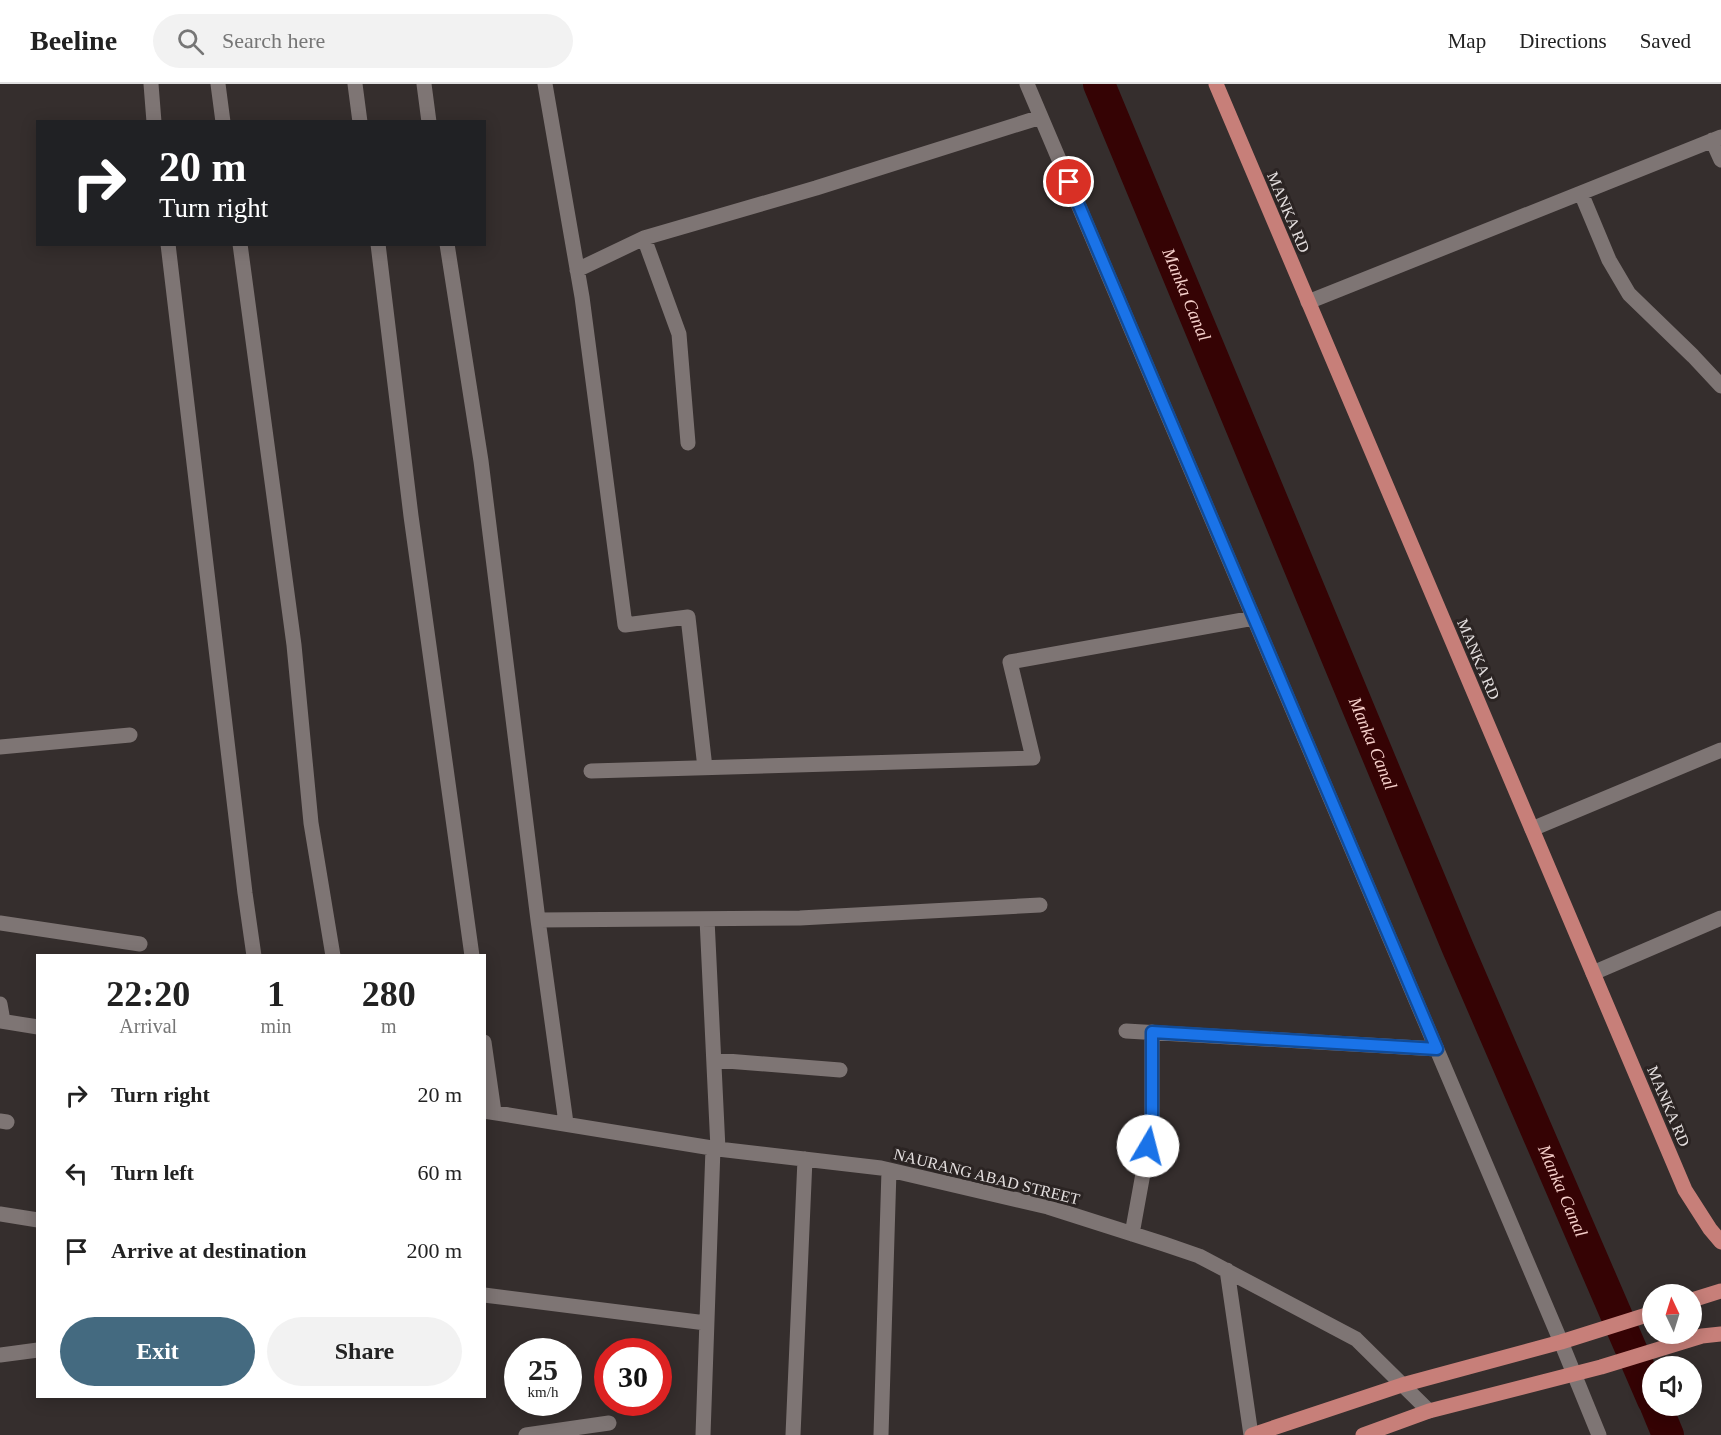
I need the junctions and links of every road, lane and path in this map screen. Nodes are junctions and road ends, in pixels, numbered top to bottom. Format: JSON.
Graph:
{"nodes":[{"id":1,"x":151,"y":84,"type":"edge"},
{"id":2,"x":218,"y":84,"type":"edge"},
{"id":3,"x":355,"y":84,"type":"edge"},
{"id":4,"x":424,"y":84,"type":"edge"},
{"id":5,"x":545,"y":84,"type":"edge"},
{"id":6,"x":1027,"y":84,"type":"edge"},
{"id":7,"x":1215,"y":84,"type":"edge"},
{"id":8,"x":1041,"y":117,"type":"junction"},
{"id":9,"x":154,"y":120,"type":"edge"},
{"id":10,"x":223,"y":120,"type":"edge"},
{"id":11,"x":360,"y":120,"type":"edge"},
{"id":12,"x":429,"y":120,"type":"edge"},
{"id":13,"x":1717,"y":139,"type":"edge"},
{"id":14,"x":1721,"y":160,"type":"edge"},
{"id":15,"x":1581,"y":193,"type":"junction"},
{"id":16,"x":644,"y":238,"type":"junction"},
{"id":17,"x":168,"y":246,"type":"edge"},
{"id":18,"x":240,"y":246,"type":"edge"},
{"id":19,"x":378,"y":246,"type":"edge"},
{"id":20,"x":447,"y":246,"type":"edge"},
{"id":21,"x":578,"y":270,"type":"junction"},
{"id":22,"x":1308,"y":302,"type":"junction"},
{"id":23,"x":1721,"y":386,"type":"edge"},
{"id":24,"x":687,"y":443,"type":"dead end"},
{"id":25,"x":1254,"y":618,"type":"junction"},
{"id":26,"x":130,"y":735,"type":"dead end"},
{"id":27,"x":0,"y":747,"type":"edge"},
{"id":28,"x":1721,"y":750,"type":"edge"},
{"id":29,"x":705,"y":768,"type":"junction"},
{"id":30,"x":591,"y":771,"type":"dead end"},
{"id":31,"x":1532,"y":828,"type":"junction"},
{"id":32,"x":1040,"y":905,"type":"dead end"},
{"id":33,"x":1721,"y":918,"type":"edge"},
{"id":34,"x":707,"y":919,"type":"junction"},
{"id":35,"x":538,"y":921,"type":"junction"},
{"id":36,"x":0,"y":923,"type":"edge"},
{"id":37,"x":140,"y":944,"type":"dead end"},
{"id":38,"x":254,"y":954,"type":"edge"},
{"id":39,"x":333,"y":954,"type":"edge"},
{"id":40,"x":472,"y":954,"type":"edge"},
{"id":41,"x":1593,"y":973,"type":"junction"},
{"id":42,"x":0,"y":1004,"type":"edge"},
{"id":43,"x":2,"y":1021,"type":"edge"},
{"id":44,"x":36,"y":1028,"type":"edge"},
{"id":45,"x":1126,"y":1031,"type":"dead end"},
{"id":46,"x":1152,"y":1032,"type":"junction"},
{"id":47,"x":1437,"y":1049,"type":"junction"},
{"id":48,"x":714,"y":1060,"type":"junction"},
{"id":49,"x":486,"y":1070,"type":"edge"},
{"id":50,"x":840,"y":1070,"type":"dead end"},
{"id":51,"x":489,"y":1112,"type":"edge"},
{"id":52,"x":566,"y":1123,"type":"junction"},
{"id":53,"x":715,"y":1148,"type":"junction"},
{"id":54,"x":805,"y":1159,"type":"junction"},
{"id":55,"x":889,"y":1170,"type":"junction"},
{"id":56,"x":0,"y":1214,"type":"edge"},
{"id":57,"x":36,"y":1220,"type":"edge"},
{"id":58,"x":1132,"y":1234,"type":"junction"},
{"id":59,"x":1721,"y":1242,"type":"edge"},
{"id":60,"x":1227,"y":1270,"type":"junction"},
{"id":61,"x":1721,"y":1291,"type":"edge"},
{"id":62,"x":486,"y":1295,"type":"edge"},
{"id":63,"x":1702,"y":1297,"type":"edge"},
{"id":64,"x":1642,"y":1316,"type":"edge"},
{"id":65,"x":706,"y":1323,"type":"junction"},
{"id":66,"x":1721,"y":1334,"type":"edge"},
{"id":67,"x":1561,"y":1342,"type":"junction"},
{"id":68,"x":36,"y":1350,"type":"edge"},
{"id":69,"x":0,"y":1355,"type":"edge"},
{"id":70,"x":1574,"y":1373,"type":"junction"},
{"id":71,"x":1402,"y":1385,"type":"junction"},
{"id":72,"x":1429,"y":1411,"type":"junction"},
{"id":73,"x":609,"y":1423,"type":"dead end"},
{"id":74,"x":526,"y":1435,"type":"edge"},
{"id":75,"x":703,"y":1435,"type":"edge"},
{"id":76,"x":793,"y":1435,"type":"edge"},
{"id":77,"x":881,"y":1435,"type":"edge"},
{"id":78,"x":1252,"y":1435,"type":"edge"},
{"id":79,"x":1363,"y":1435,"type":"edge"},
{"id":80,"x":1599,"y":1435,"type":"edge"}],
"edges":[{"from":1,"to":9,"type":"street"},
{"from":2,"to":10,"type":"street"},
{"from":3,"to":11,"type":"street"},
{"from":4,"to":12,"type":"street"},
{"from":5,"to":21,"type":"street"},
{"from":6,"to":8,"type":"street"},
{"from":7,"to":22,"type":"main road","name":"MANKA RD"},
{"from":8,"to":16,"type":"street"},
{"from":8,"to":25,"type":"street"},
{"from":13,"to":14,"type":"street"},
{"from":13,"to":15,"type":"street"},
{"from":15,"to":22,"type":"street"},
{"from":15,"to":23,"type":"street"},
{"from":16,"to":21,"type":"street"},
{"from":16,"to":24,"type":"street"},
{"from":17,"to":38,"type":"street"},
{"from":18,"to":39,"type":"street"},
{"from":19,"to":40,"type":"street"},
{"from":20,"to":35,"type":"street"},
{"from":21,"to":29,"type":"street"},
{"from":22,"to":31,"type":"main road","name":"MANKA RD"},
{"from":25,"to":29,"type":"street"},
{"from":25,"to":47,"type":"street"},
{"from":26,"to":27,"type":"street"},
{"from":28,"to":31,"type":"street"},
{"from":29,"to":30,"type":"street"},
{"from":31,"to":41,"type":"main road","name":"MANKA RD"},
{"from":32,"to":34,"type":"street"},
{"from":33,"to":41,"type":"street"},
{"from":34,"to":35,"type":"street"},
{"from":34,"to":48,"type":"street"},
{"from":35,"to":52,"type":"street"},
{"from":36,"to":37,"type":"street"},
{"from":41,"to":59,"type":"main road","name":"MANKA RD"},
{"from":42,"to":43,"type":"street"},
{"from":43,"to":44,"type":"street"},
{"from":45,"to":46,"type":"street"},
{"from":46,"to":47,"type":"street"},
{"from":46,"to":58,"type":"street"},
{"from":47,"to":67,"type":"street"},
{"from":48,"to":50,"type":"street"},
{"from":48,"to":53,"type":"street"},
{"from":49,"to":51,"type":"street"},
{"from":51,"to":52,"type":"street","name":"NAURANG ABAD STREET"},
{"from":52,"to":53,"type":"street","name":"NAURANG ABAD STREET"},
{"from":53,"to":54,"type":"street","name":"NAURANG ABAD STREET"},
{"from":53,"to":65,"type":"street"},
{"from":54,"to":55,"type":"street","name":"NAURANG ABAD STREET"},
{"from":54,"to":76,"type":"street"},
{"from":55,"to":58,"type":"street","name":"NAURANG ABAD STREET"},
{"from":55,"to":77,"type":"street"},
{"from":56,"to":57,"type":"street"},
{"from":58,"to":60,"type":"street","name":"NAURANG ABAD STREET"},
{"from":60,"to":71,"type":"street","name":"NAURANG ABAD STREET"},
{"from":60,"to":78,"type":"street"},
{"from":61,"to":63,"type":"main road"},
{"from":62,"to":65,"type":"street"},
{"from":64,"to":67,"type":"main road"},
{"from":65,"to":75,"type":"street"},
{"from":66,"to":70,"type":"main road"},
{"from":67,"to":70,"type":"street"},
{"from":67,"to":71,"type":"main road"},
{"from":68,"to":69,"type":"street"},
{"from":70,"to":72,"type":"main road"},
{"from":70,"to":80,"type":"street"},
{"from":71,"to":72,"type":"street","name":"NAURANG ABAD STREET"},
{"from":71,"to":78,"type":"main road"},
{"from":72,"to":79,"type":"main road"},
{"from":73,"to":74,"type":"street"}]}
